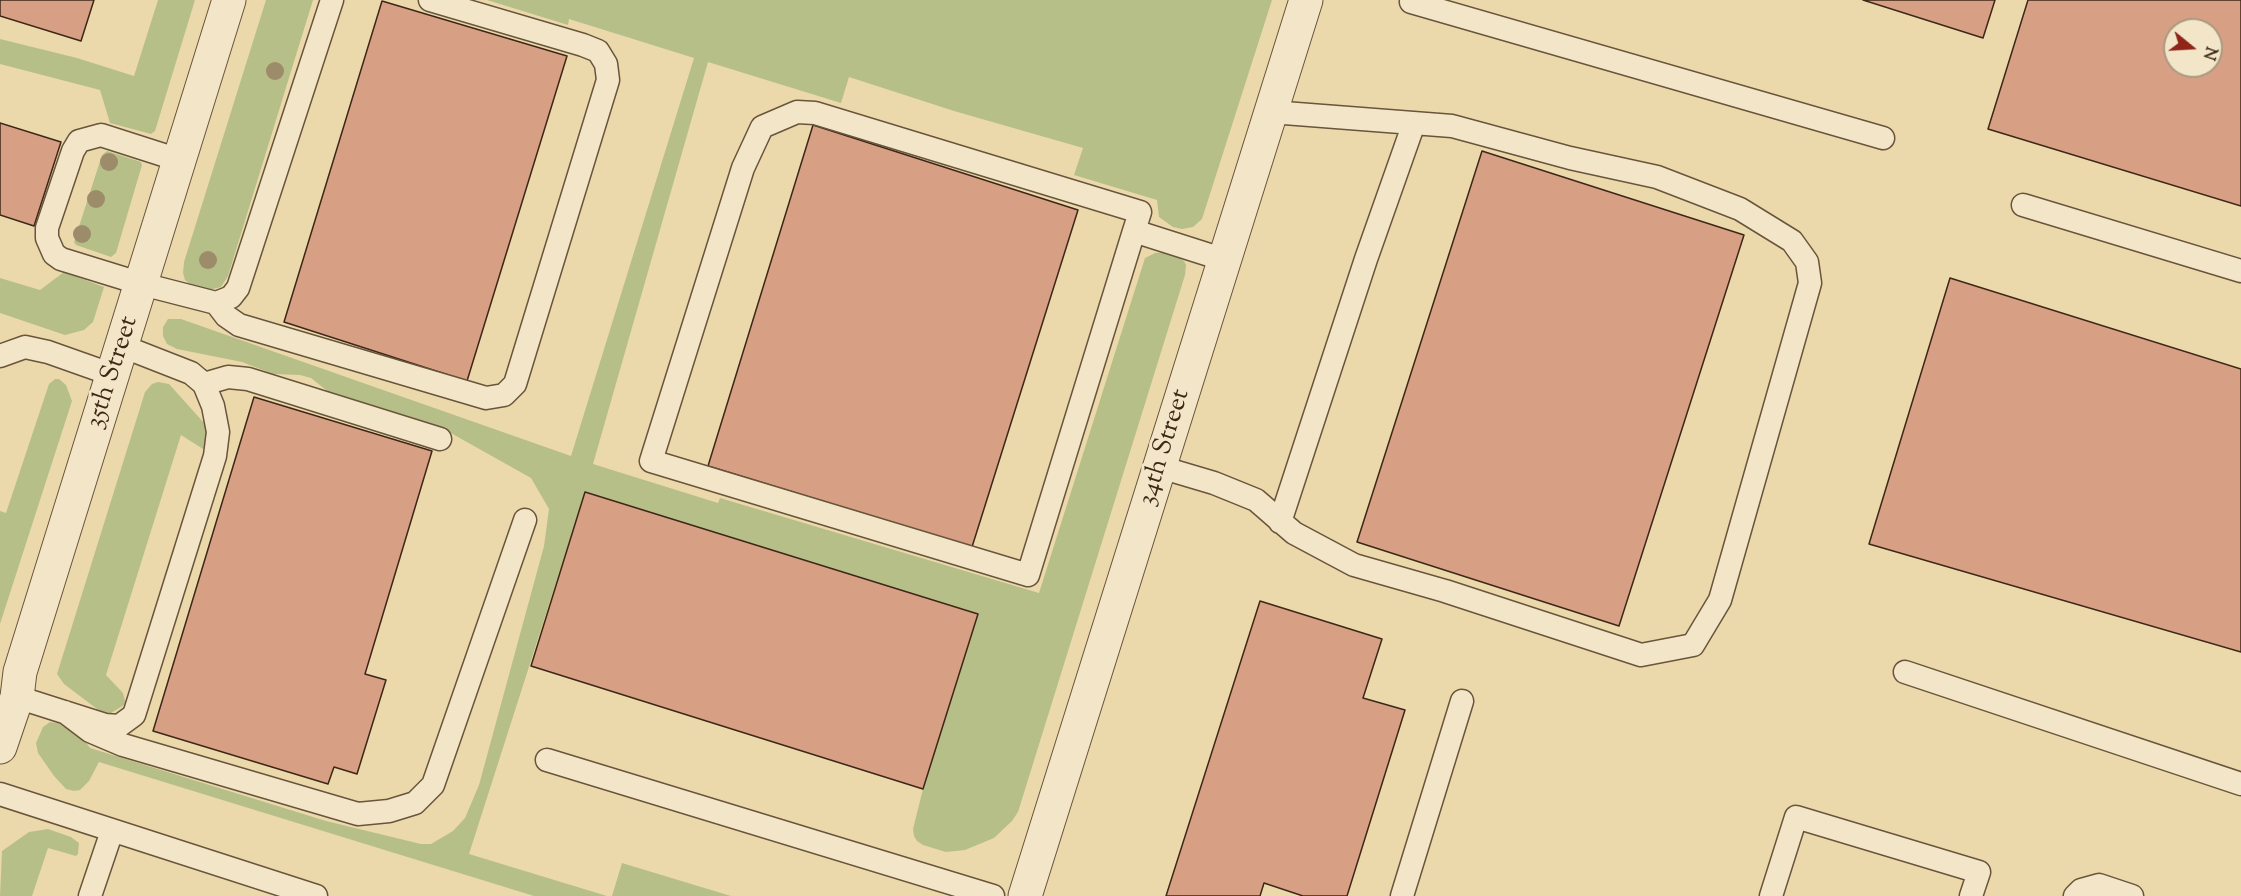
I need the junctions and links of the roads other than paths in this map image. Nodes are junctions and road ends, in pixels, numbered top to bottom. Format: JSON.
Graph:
{"nodes":[{"id":1,"x":229,"y":0,"type":"edge"},
{"id":2,"x":332,"y":0,"type":"edge"},
{"id":3,"x":430,"y":0,"type":"edge"},
{"id":4,"x":1306,"y":0,"type":"edge"},
{"id":5,"x":1408,"y":1,"type":"edge"},
{"id":6,"x":1271,"y":112,"type":"junction"},
{"id":7,"x":1414,"y":123,"type":"junction"},
{"id":8,"x":1883,"y":138,"type":"dead end"},
{"id":9,"x":179,"y":160,"type":"junction"},
{"id":10,"x":2023,"y":205,"type":"dead end"},
{"id":11,"x":1134,"y":231,"type":"junction"},
{"id":12,"x":1225,"y":260,"type":"junction"},
{"id":13,"x":2241,"y":271,"type":"edge"},
{"id":14,"x":142,"y":284,"type":"junction"},
{"id":15,"x":216,"y":303,"type":"junction"},
{"id":16,"x":0,"y":356,"type":"edge"},
{"id":17,"x":117,"y":361,"type":"junction"},
{"id":18,"x":204,"y":384,"type":"junction"},
{"id":19,"x":440,"y":439,"type":"dead end"},
{"id":20,"x":1160,"y":467,"type":"junction"},
{"id":21,"x":525,"y":520,"type":"dead end"},
{"id":22,"x":1280,"y":522,"type":"junction"},
{"id":23,"x":1905,"y":672,"type":"dead end"},
{"id":24,"x":17,"y":697,"type":"junction"},
{"id":25,"x":1462,"y":701,"type":"dead end"},
{"id":26,"x":65,"y":712,"type":"junction"},
{"id":27,"x":0,"y":747,"type":"edge"},
{"id":28,"x":547,"y":760,"type":"dead end"},
{"id":29,"x":2241,"y":784,"type":"edge"},
{"id":30,"x":0,"y":794,"type":"edge"},
{"id":31,"x":112,"y":831,"type":"junction"},
{"id":32,"x":90,"y":896,"type":"edge"},
{"id":33,"x":316,"y":896,"type":"edge"},
{"id":34,"x":993,"y":896,"type":"edge"},
{"id":35,"x":1025,"y":896,"type":"edge"},
{"id":36,"x":1402,"y":896,"type":"edge"},
{"id":37,"x":1771,"y":896,"type":"edge"},
{"id":38,"x":1971,"y":896,"type":"edge"},
{"id":39,"x":2075,"y":896,"type":"edge"},
{"id":40,"x":2132,"y":896,"type":"edge"}],
"edges":[{"from":1,"to":9,"type":"street","name":"35th Street"},
{"from":2,"to":15,"type":"lane"},
{"from":3,"to":15,"type":"lane"},
{"from":4,"to":6,"type":"street","name":"34th Street"},
{"from":5,"to":8,"type":"lane"},
{"from":6,"to":7,"type":"lane"},
{"from":6,"to":12,"type":"street","name":"34th Street"},
{"from":7,"to":22,"type":"lane"},
{"from":7,"to":22,"type":"lane"},
{"from":9,"to":14,"type":"street","name":"35th Street"},
{"from":9,"to":14,"type":"lane"},
{"from":10,"to":13,"type":"lane"},
{"from":11,"to":11,"type":"lane"},
{"from":11,"to":12,"type":"lane"},
{"from":12,"to":20,"type":"street","name":"34th Street"},
{"from":14,"to":15,"type":"lane"},
{"from":14,"to":17,"type":"street","name":"35th Street"},
{"from":16,"to":17,"type":"lane"},
{"from":17,"to":18,"type":"lane"},
{"from":17,"to":24,"type":"street","name":"35th Street"},
{"from":18,"to":19,"type":"lane"},
{"from":18,"to":26,"type":"lane"},
{"from":20,"to":22,"type":"lane"},
{"from":20,"to":35,"type":"street","name":"34th Street"},
{"from":21,"to":26,"type":"lane"},
{"from":23,"to":29,"type":"lane"},
{"from":24,"to":26,"type":"lane"},
{"from":24,"to":27,"type":"street","name":"35th Street"},
{"from":25,"to":36,"type":"lane"},
{"from":28,"to":34,"type":"lane"},
{"from":30,"to":31,"type":"lane"},
{"from":31,"to":32,"type":"lane"},
{"from":31,"to":33,"type":"lane"},
{"from":37,"to":38,"type":"lane"},
{"from":39,"to":40,"type":"lane"}]}
